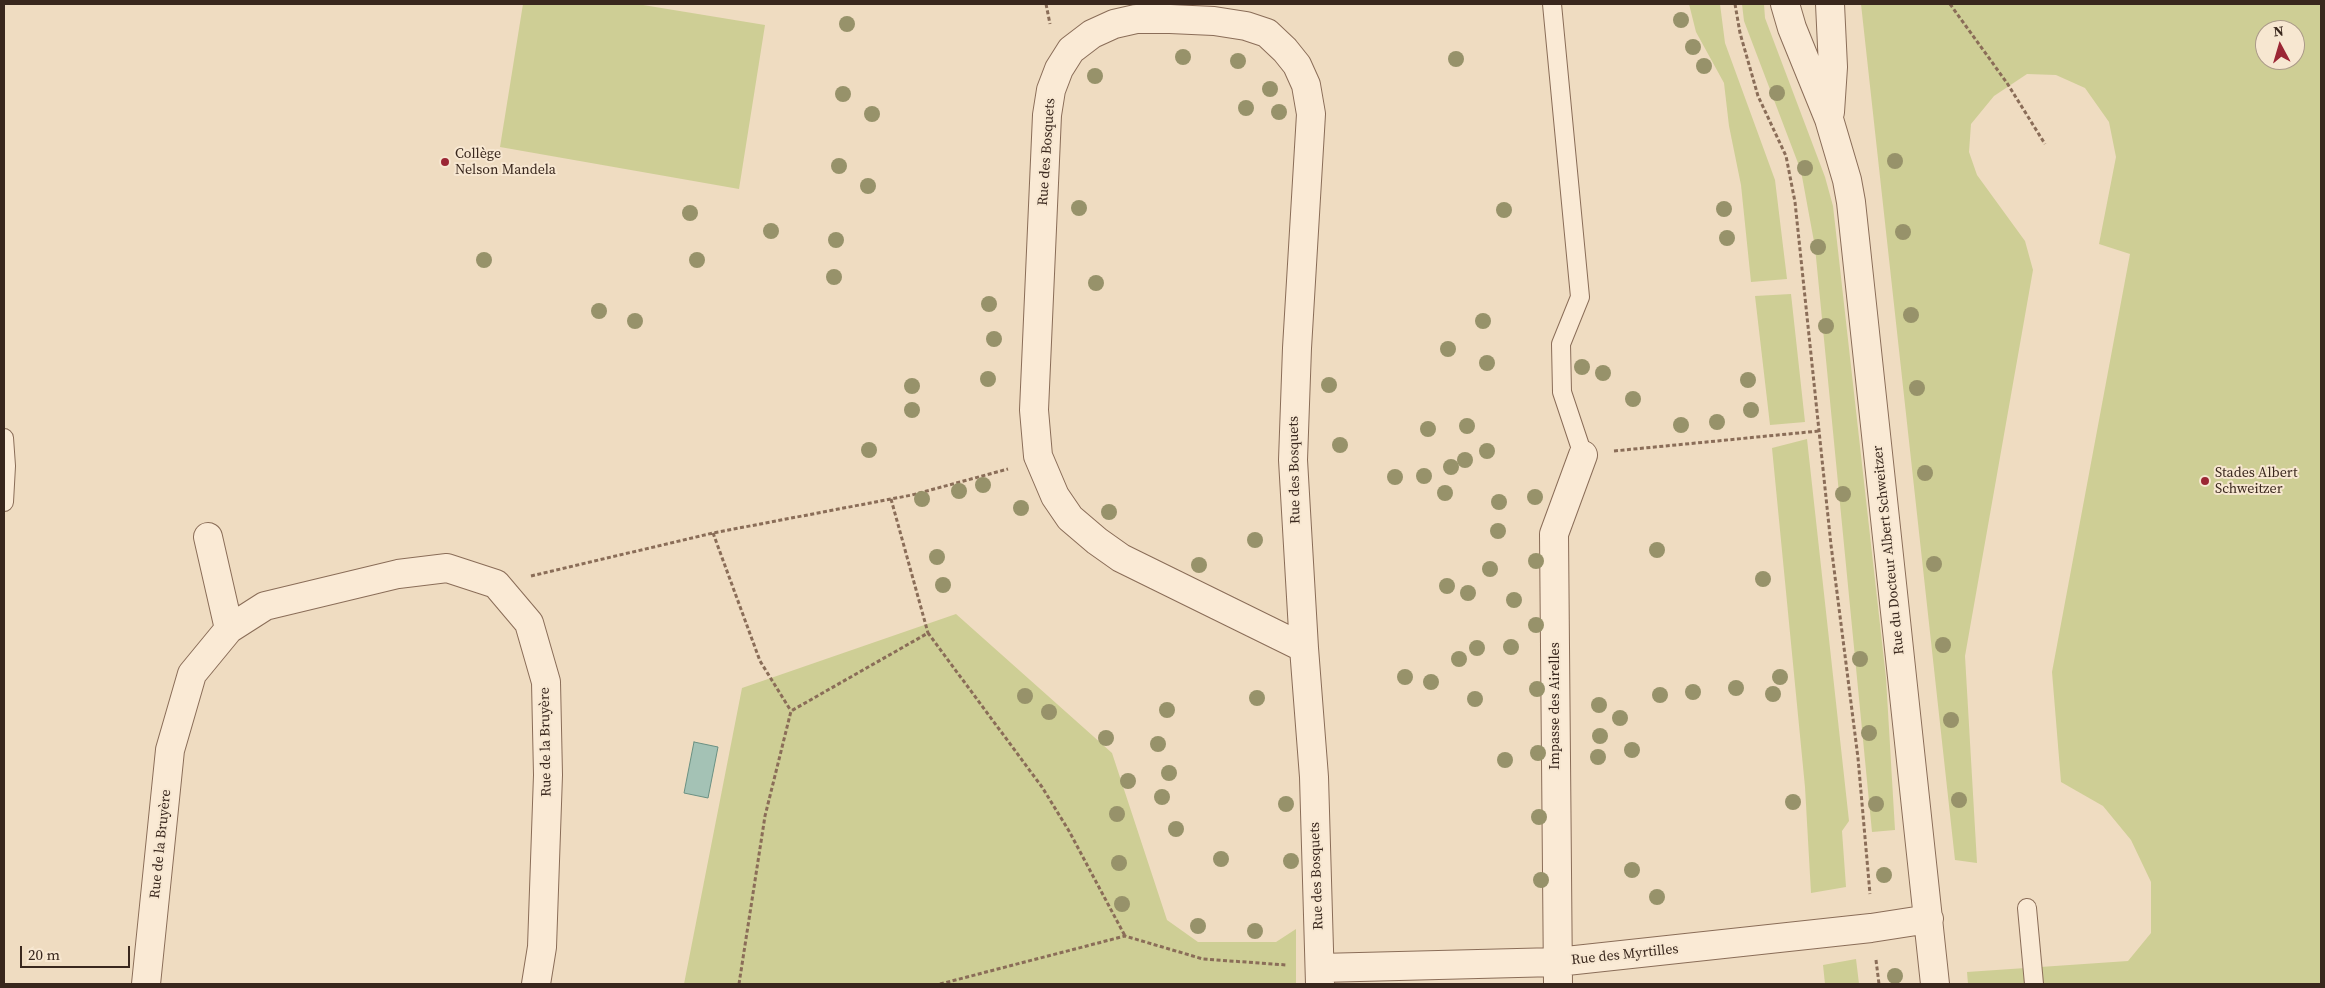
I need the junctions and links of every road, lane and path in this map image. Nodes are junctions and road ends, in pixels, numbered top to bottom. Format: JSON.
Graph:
{"nodes":[{"id":1,"x":1552,"y":4,"type":"edge"},
{"id":2,"x":1735,"y":4,"type":"edge"},
{"id":3,"x":1785,"y":4,"type":"edge"},
{"id":4,"x":1830,"y":4,"type":"edge"},
{"id":5,"x":1950,"y":4,"type":"edge"},
{"id":6,"x":1829,"y":119,"type":"junction"},
{"id":7,"x":2045,"y":144,"type":"dead end"},
{"id":8,"x":1819,"y":431,"type":"junction"},
{"id":9,"x":4,"y":438,"type":"edge"},
{"id":10,"x":1583,"y":455,"type":"junction"},
{"id":11,"x":1038,"y":456,"type":"junction"},
{"id":12,"x":891,"y":499,"type":"junction"},
{"id":13,"x":4,"y":502,"type":"edge"},
{"id":14,"x":714,"y":533,"type":"junction"},
{"id":15,"x":208,"y":537,"type":"dead end"},
{"id":16,"x":496,"y":584,"type":"junction"},
{"id":17,"x":229,"y":629,"type":"junction"},
{"id":18,"x":928,"y":633,"type":"junction"},
{"id":19,"x":1304,"y":648,"type":"junction"},
{"id":20,"x":791,"y":711,"type":"junction"},
{"id":21,"x":2027,"y":908,"type":"dead end"},
{"id":22,"x":1929,"y":919,"type":"junction"},
{"id":23,"x":1871,"y":928,"type":"junction"},
{"id":24,"x":1125,"y":936,"type":"junction"},
{"id":25,"x":1558,"y":973,"type":"edge"},
{"id":26,"x":1320,"y":976,"type":"edge"},
{"id":27,"x":146,"y":984,"type":"edge"},
{"id":28,"x":536,"y":984,"type":"edge"},
{"id":29,"x":739,"y":984,"type":"edge"},
{"id":30,"x":940,"y":984,"type":"edge"},
{"id":31,"x":1880,"y":984,"type":"edge"},
{"id":32,"x":1935,"y":984,"type":"edge"},
{"id":33,"x":2034,"y":984,"type":"edge"}],
"edges":[{"from":1,"to":10,"type":"lane"},
{"from":2,"to":8,"type":"path"},
{"from":3,"to":6,"type":"street","name":"Rue du Docteur Albert Schweitzer"},
{"from":4,"to":6,"type":"street","name":"Rue du Docteur Albert Schweitzer"},
{"from":5,"to":7,"type":"path"},
{"from":6,"to":22,"type":"street","name":"Rue du Docteur Albert Schweitzer"},
{"from":8,"to":10,"type":"path"},
{"from":8,"to":23,"type":"path"},
{"from":9,"to":13,"type":"lane"},
{"from":10,"to":25,"type":"street","name":"Impasse des Airelles"},
{"from":11,"to":12,"type":"path"},
{"from":11,"to":19,"type":"street","name":"Rue des Bosquets"},
{"from":11,"to":19,"type":"street","name":"Rue des Bosquets"},
{"from":12,"to":14,"type":"path"},
{"from":12,"to":18,"type":"path"},
{"from":14,"to":16,"type":"path"},
{"from":14,"to":20,"type":"path"},
{"from":15,"to":17,"type":"street"},
{"from":16,"to":17,"type":"street","name":"Rue de la Bruyère"},
{"from":16,"to":28,"type":"street","name":"Rue de la Bruyère"},
{"from":17,"to":27,"type":"street","name":"Rue de la Bruyère"},
{"from":18,"to":20,"type":"path"},
{"from":18,"to":24,"type":"path"},
{"from":19,"to":26,"type":"street","name":"Rue des Bosquets"},
{"from":20,"to":29,"type":"path"},
{"from":21,"to":33,"type":"lane"},
{"from":22,"to":23,"type":"street","name":"Rue des Myrtilles"},
{"from":22,"to":32,"type":"street","name":"Rue du Docteur Albert Schweitzer"},
{"from":23,"to":25,"type":"street","name":"Rue des Myrtilles"},
{"from":23,"to":31,"type":"path"},
{"from":24,"to":26,"type":"path"},
{"from":24,"to":30,"type":"path"},
{"from":25,"to":26,"type":"street","name":"Rue des Myrtilles"}]}
